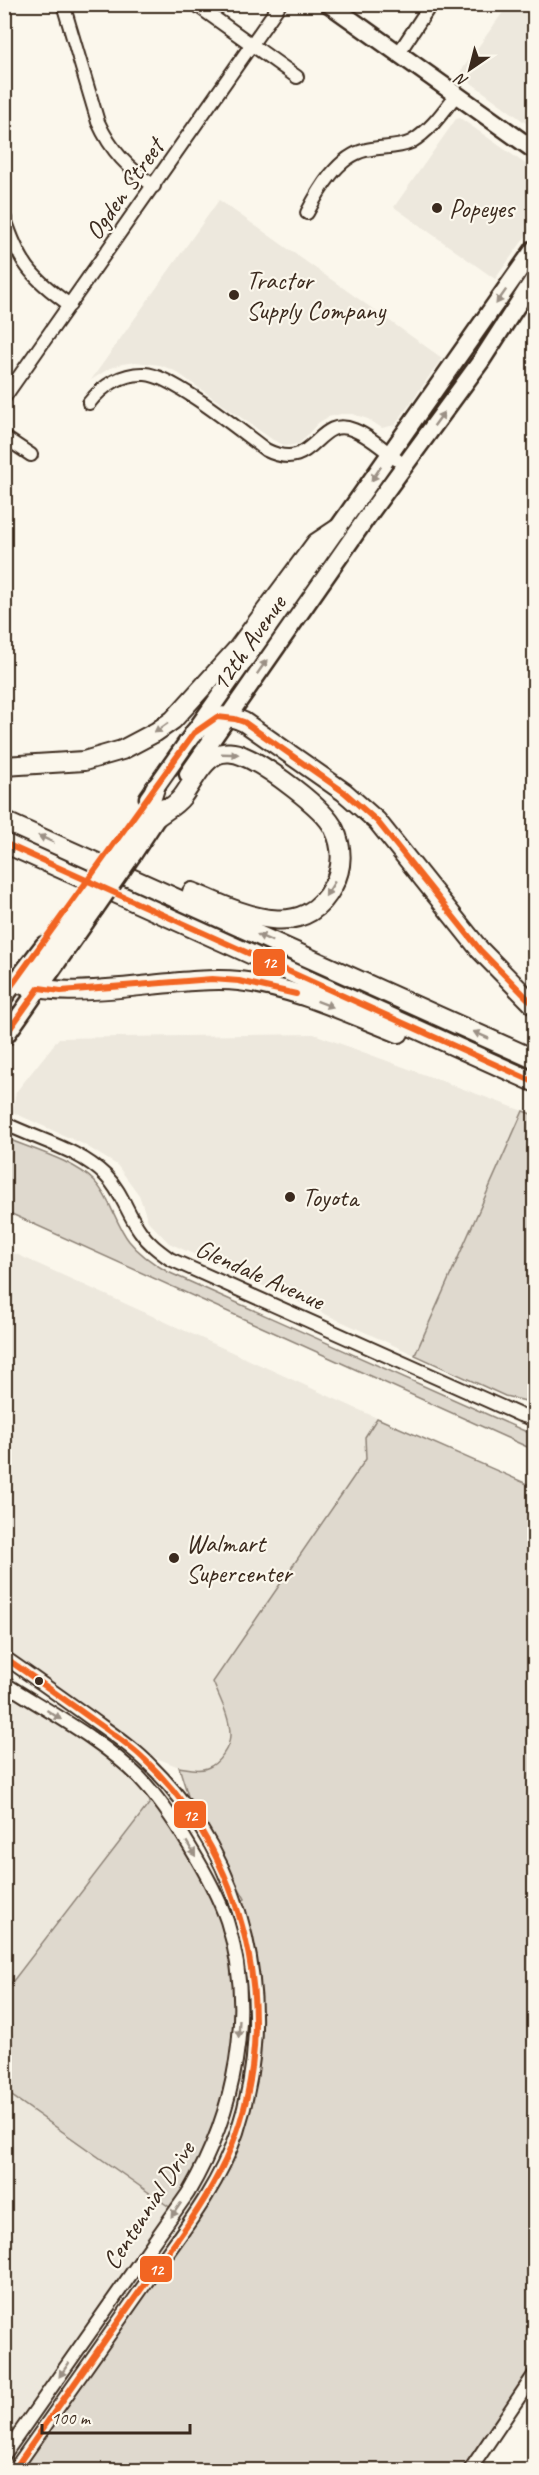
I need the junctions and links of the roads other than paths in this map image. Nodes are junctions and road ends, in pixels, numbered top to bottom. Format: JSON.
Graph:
{"nodes":[{"id":1,"x":63,"y":4,"type":"edge"},
{"id":2,"x":195,"y":4,"type":"edge"},
{"id":3,"x":280,"y":4,"type":"edge"},
{"id":4,"x":330,"y":4,"type":"edge"},
{"id":5,"x":431,"y":4,"type":"edge"},
{"id":6,"x":252,"y":44,"type":"junction"},
{"id":7,"x":398,"y":54,"type":"junction"},
{"id":8,"x":297,"y":77,"type":"dead end"},
{"id":9,"x":456,"y":95,"type":"junction"},
{"id":10,"x":534,"y":150,"type":"edge"},
{"id":11,"x":154,"y":186,"type":"junction"},
{"id":12,"x":308,"y":213,"type":"dead end"},
{"id":13,"x":4,"y":216,"type":"edge"},
{"id":14,"x":534,"y":249,"type":"edge"},
{"id":15,"x":534,"y":279,"type":"edge"},
{"id":16,"x":70,"y":305,"type":"junction"},
{"id":17,"x":4,"y":398,"type":"edge"},
{"id":18,"x":88,"y":403,"type":"dead end"},
{"id":19,"x":4,"y":437,"type":"edge"},
{"id":20,"x":389,"y":454,"type":"junction"},
{"id":21,"x":31,"y":455,"type":"dead end"},
{"id":22,"x":405,"y":466,"type":"junction"},
{"id":23,"x":337,"y":528,"type":"junction"},
{"id":24,"x":229,"y":715,"type":"junction"},
{"id":25,"x":194,"y":733,"type":"junction"},
{"id":26,"x":4,"y":766,"type":"edge"},
{"id":27,"x":155,"y":788,"type":"joint"},
{"id":28,"x":157,"y":817,"type":"junction"},
{"id":29,"x":4,"y":821,"type":"edge"},
{"id":30,"x":4,"y":843,"type":"edge"},
{"id":31,"x":124,"y":849,"type":"junction"},
{"id":32,"x":88,"y":858,"type":"junction"},
{"id":33,"x":85,"y":905,"type":"junction"},
{"id":34,"x":8,"y":986,"type":"edge"},
{"id":35,"x":39,"y":988,"type":"junction"},
{"id":36,"x":534,"y":1005,"type":"edge"},
{"id":37,"x":4,"y":1038,"type":"edge"},
{"id":38,"x":534,"y":1059,"type":"edge"},
{"id":39,"x":534,"y":1084,"type":"edge"},
{"id":40,"x":4,"y":1123,"type":"edge"},
{"id":41,"x":534,"y":1419,"type":"edge"},
{"id":42,"x":4,"y":1657,"type":"edge"},
{"id":43,"x":4,"y":1683,"type":"edge"},
{"id":44,"x":234,"y":2071,"type":"junction"},
{"id":45,"x":220,"y":2171,"type":"junction"},
{"id":46,"x":534,"y":2375,"type":"edge"},
{"id":47,"x":4,"y":2455,"type":"edge"},
{"id":48,"x":14,"y":2470,"type":"edge"},
{"id":49,"x":470,"y":2470,"type":"edge"}],
"edges":[{"from":1,"to":11,"type":"street"},
{"from":2,"to":6,"type":"street"},
{"from":3,"to":6,"type":"street","name":"Ogden Street"},
{"from":4,"to":7,"type":"main road"},
{"from":5,"to":7,"type":"street"},
{"from":6,"to":8,"type":"street"},
{"from":6,"to":11,"type":"street","name":"Ogden Street"},
{"from":7,"to":9,"type":"main road"},
{"from":9,"to":10,"type":"main road"},
{"from":9,"to":12,"type":"street"},
{"from":11,"to":16,"type":"street","name":"Ogden Street"},
{"from":13,"to":16,"type":"street"},
{"from":14,"to":20,"type":"main road","name":"12th Avenue","one_way":true},
{"from":22,"to":15,"type":"main road","name":"12th Avenue","one_way":true},
{"from":16,"to":17,"type":"street","name":"Ogden Street"},
{"from":18,"to":20,"type":"street"},
{"from":19,"to":21,"type":"street"},
{"from":20,"to":22,"type":"street"},
{"from":20,"to":23,"type":"main road","name":"12th Avenue","one_way":true},
{"from":24,"to":22,"type":"main road","name":"12th Avenue","one_way":true},
{"from":23,"to":25,"type":"main road","name":"12th Avenue"},
{"from":23,"to":26,"type":"highway","one_way":true},
{"from":24,"to":25,"type":"highway"},
{"from":24,"to":28,"type":"main road","name":"12th Avenue"},
{"from":24,"to":36,"type":"highway"},
{"from":25,"to":27,"type":"main road","name":"12th Avenue"},
{"from":27,"to":31,"type":"highway"},
{"from":28,"to":31,"type":"main road","name":"12th Avenue"},
{"from":28,"to":32,"type":"highway","one_way":true},
{"from":32,"to":29,"type":"highway","one_way":true},
{"from":30,"to":39,"type":"highway"},
{"from":31,"to":33,"type":"highway","bridge":true},
{"from":38,"to":32,"type":"highway","one_way":true},
{"from":33,"to":34,"type":"main road"},
{"from":33,"to":35,"type":"highway"},
{"from":34,"to":35,"type":"highway"},
{"from":35,"to":37,"type":"main road"},
{"from":35,"to":39,"type":"highway","one_way":true},
{"from":40,"to":41,"type":"street","name":"Glendale Avenue"},
{"from":42,"to":45,"type":"street","name":"Centennial Drive"},
{"from":43,"to":44,"type":"street","name":"Centennial Drive","one_way":true},
{"from":44,"to":45,"type":"street"},
{"from":44,"to":47,"type":"street","name":"Centennial Drive","one_way":true},
{"from":45,"to":48,"type":"street","name":"Centennial Drive"},
{"from":46,"to":49,"type":"street"}]}
